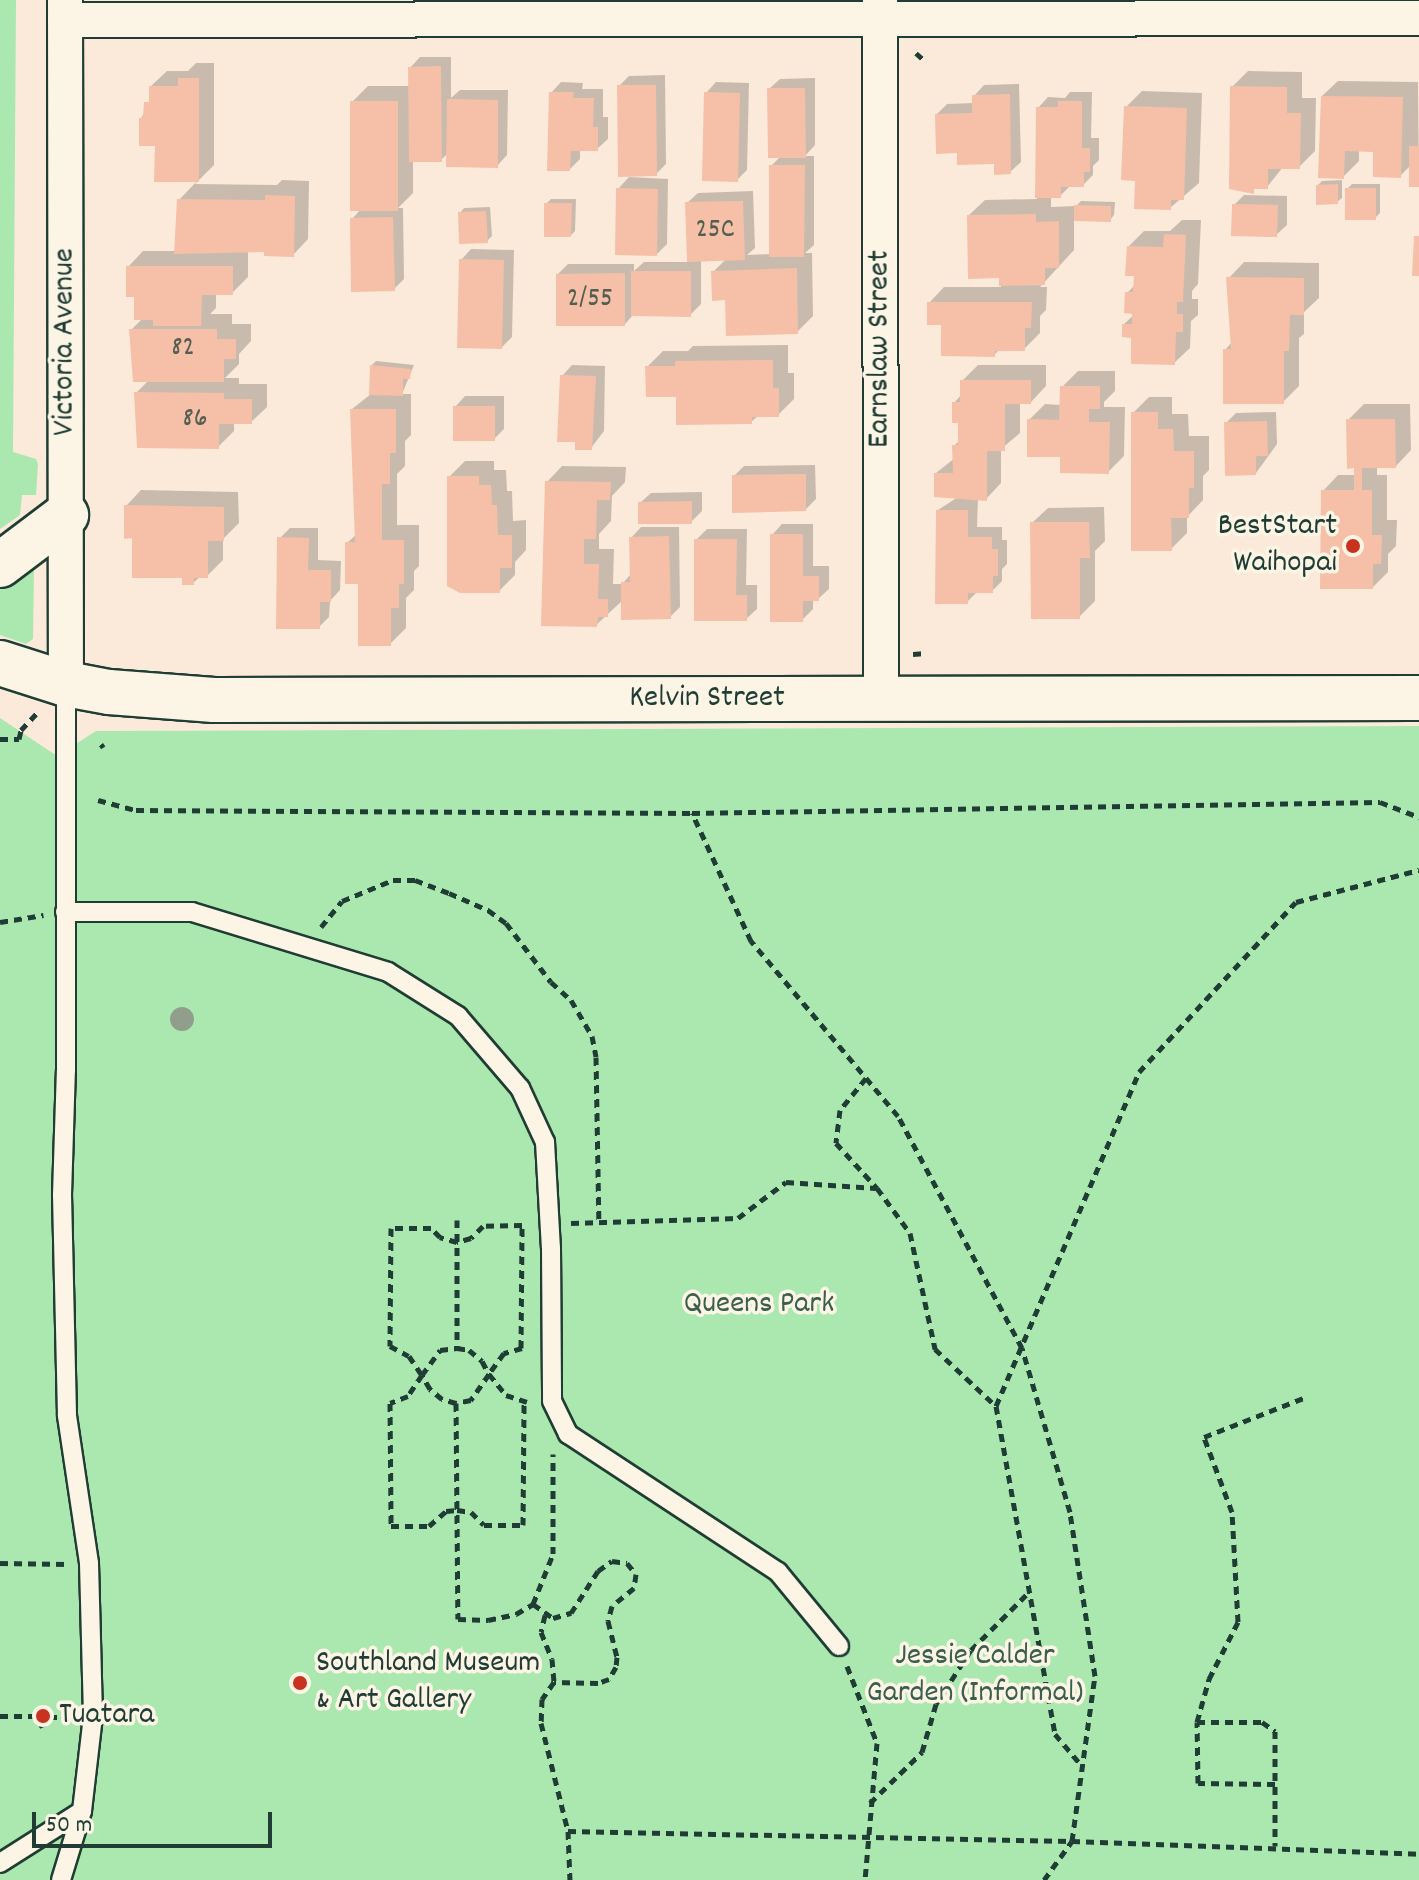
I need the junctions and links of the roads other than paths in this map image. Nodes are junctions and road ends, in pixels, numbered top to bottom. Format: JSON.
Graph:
{"nodes":[{"id":1,"x":880,"y":9,"type":"edge"},
{"id":2,"x":65,"y":10,"type":"edge"},
{"id":3,"x":1419,"y":18,"type":"edge"},
{"id":4,"x":66,"y":515,"type":"junction"},
{"id":5,"x":0,"y":565,"type":"edge"},
{"id":6,"x":0,"y":663,"type":"edge"},
{"id":7,"x":66,"y":684,"type":"junction"},
{"id":8,"x":1419,"y":698,"type":"edge"},
{"id":9,"x":881,"y":699,"type":"junction"},
{"id":10,"x":65,"y":912,"type":"junction"},
{"id":11,"x":839,"y":1646,"type":"road end"},
{"id":12,"x":82,"y":1811,"type":"junction"},
{"id":13,"x":0,"y":1863,"type":"edge"},
{"id":14,"x":61,"y":1880,"type":"edge"}],
"edges":[{"from":1,"to":2,"type":"street"},
{"from":1,"to":3,"type":"street"},
{"from":1,"to":9,"type":"street","name":"Earnslaw Street"},
{"from":2,"to":4,"type":"street","name":"Victoria Avenue"},
{"from":4,"to":5,"type":"main road"},
{"from":4,"to":7,"type":"street","name":"Victoria Avenue"},
{"from":6,"to":7,"type":"main road","name":"Kelvin Street"},
{"from":7,"to":9,"type":"main road","name":"Kelvin Street"},
{"from":7,"to":10,"type":"lane"},
{"from":8,"to":9,"type":"main road","name":"Kelvin Street"},
{"from":10,"to":11,"type":"lane"},
{"from":10,"to":12,"type":"lane"},
{"from":12,"to":13,"type":"lane"},
{"from":12,"to":14,"type":"lane"}]}
